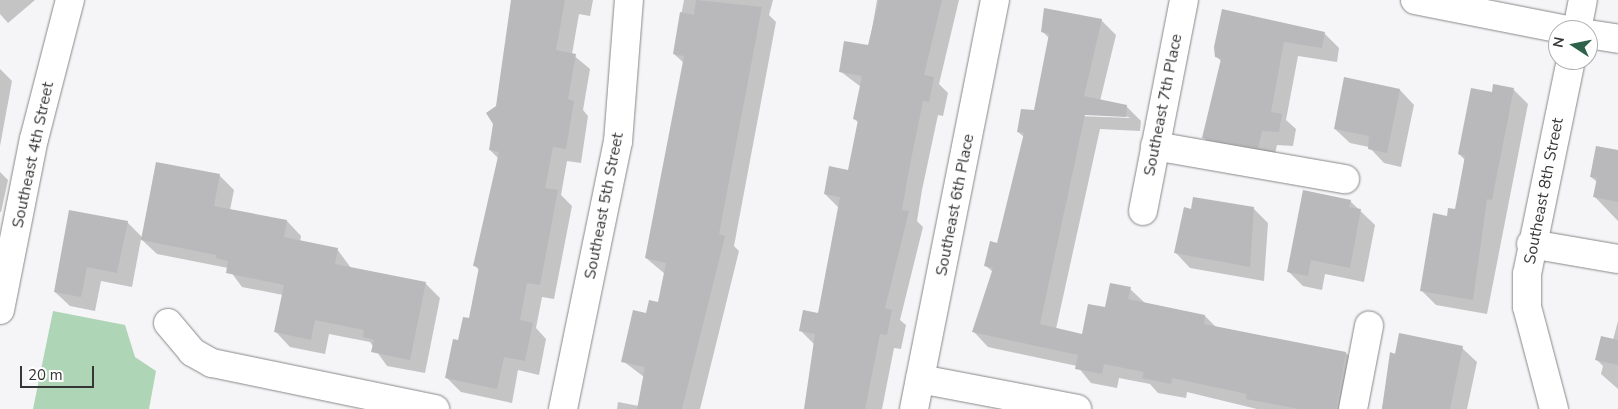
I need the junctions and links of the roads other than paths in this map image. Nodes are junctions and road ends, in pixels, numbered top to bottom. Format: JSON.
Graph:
{"nodes":[{"id":1,"x":70,"y":0,"type":"edge"},
{"id":2,"x":629,"y":0,"type":"edge"},
{"id":3,"x":995,"y":0,"type":"edge"},
{"id":4,"x":1184,"y":0,"type":"edge"},
{"id":5,"x":1415,"y":0,"type":"edge"},
{"id":6,"x":1583,"y":0,"type":"edge"},
{"id":7,"x":1579,"y":20,"type":"edge"},
{"id":8,"x":1548,"y":26,"type":"edge"},
{"id":9,"x":1598,"y":36,"type":"edge"},
{"id":10,"x":1618,"y":39,"type":"edge"},
{"id":11,"x":1568,"y":70,"type":"edge"},
{"id":12,"x":1155,"y":146,"type":"junction"},
{"id":13,"x":1344,"y":179,"type":"dead end"},
{"id":14,"x":1143,"y":210,"type":"dead end"},
{"id":15,"x":1531,"y":244,"type":"junction"},
{"id":16,"x":1618,"y":260,"type":"edge"},
{"id":17,"x":0,"y":310,"type":"edge"},
{"id":18,"x":168,"y":322,"type":"dead end"},
{"id":19,"x":1369,"y":326,"type":"dead end"},
{"id":20,"x":920,"y":378,"type":"junction"},
{"id":21,"x":435,"y":409,"type":"edge"},
{"id":22,"x":563,"y":409,"type":"edge"},
{"id":23,"x":914,"y":409,"type":"edge"},
{"id":24,"x":1077,"y":409,"type":"edge"},
{"id":25,"x":1353,"y":409,"type":"edge"},
{"id":26,"x":1554,"y":409,"type":"edge"}],
"edges":[{"from":1,"to":17,"type":"street","name":"Southeast 4th Street"},
{"from":2,"to":22,"type":"street","name":"Southeast 5th Street"},
{"from":3,"to":20,"type":"street","name":"Southeast 6th Place"},
{"from":4,"to":12,"type":"street","name":"Southeast 7th Place"},
{"from":5,"to":8,"type":"street"},
{"from":6,"to":7,"type":"street"},
{"from":9,"to":10,"type":"street"},
{"from":11,"to":15,"type":"street","name":"Southeast 8th Street"},
{"from":12,"to":13,"type":"street"},
{"from":12,"to":14,"type":"street","name":"Southeast 7th Place"},
{"from":15,"to":16,"type":"street"},
{"from":15,"to":26,"type":"street","name":"Southeast 8th Street"},
{"from":18,"to":21,"type":"street"},
{"from":19,"to":25,"type":"street"},
{"from":20,"to":23,"type":"street","name":"Southeast 6th Place"},
{"from":20,"to":24,"type":"street"}]}
